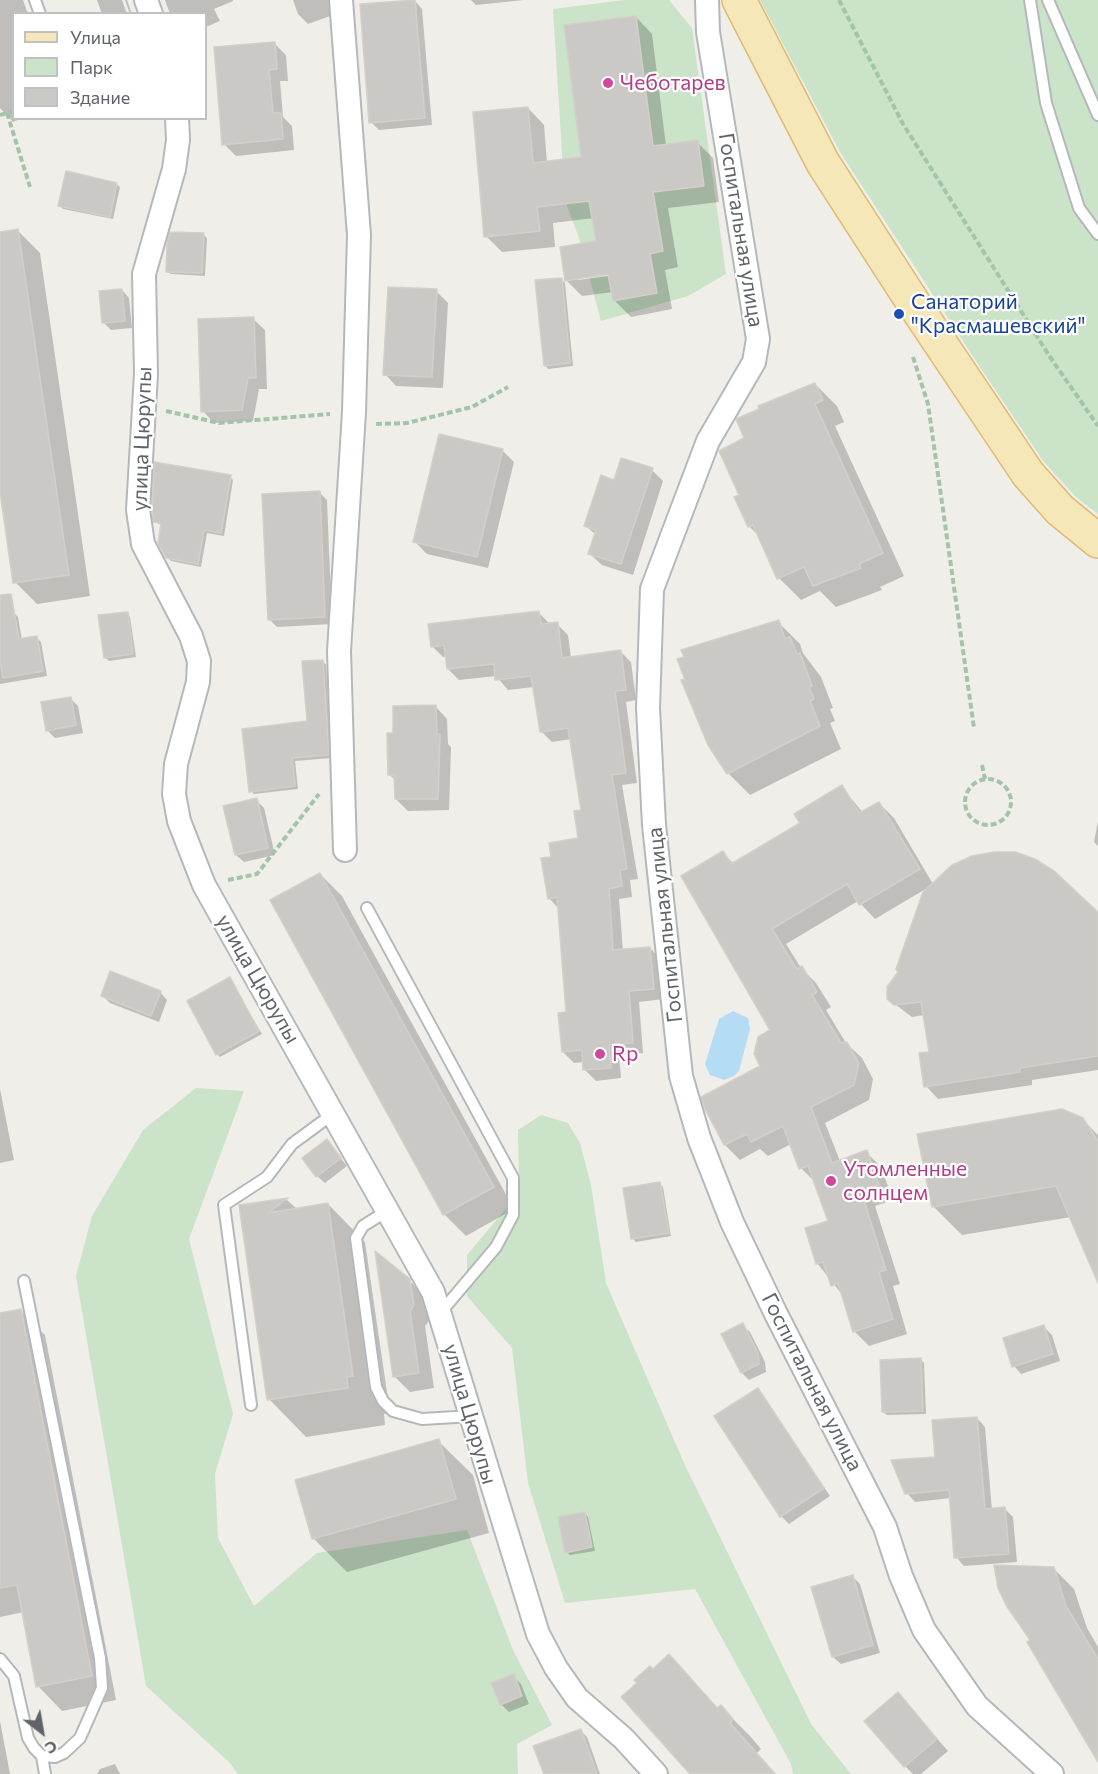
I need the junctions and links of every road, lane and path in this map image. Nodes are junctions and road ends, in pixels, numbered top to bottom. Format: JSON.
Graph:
{"nodes":[{"id":1,"x":341,"y":0,"type":"edge"},
{"id":2,"x":707,"y":0,"type":"edge"},
{"id":3,"x":739,"y":0,"type":"edge"},
{"id":4,"x":839,"y":0,"type":"edge"},
{"id":5,"x":1030,"y":0,"type":"edge"},
{"id":6,"x":1048,"y":0,"type":"edge"},
{"id":7,"x":12,"y":112,"type":"edge"},
{"id":8,"x":7,"y":113,"type":"junction"},
{"id":9,"x":0,"y":115,"type":"edge"},
{"id":10,"x":1098,"y":115,"type":"edge"},
{"id":11,"x":177,"y":120,"type":"edge"},
{"id":12,"x":30,"y":187,"type":"dead end"},
{"id":13,"x":1098,"y":234,"type":"edge"},
{"id":14,"x":928,"y":404,"type":"dead end"},
{"id":15,"x":1098,"y":426,"type":"edge"},
{"id":16,"x":1098,"y":541,"type":"edge"},
{"id":17,"x":974,"y":728,"type":"dead end"},
{"id":18,"x":343,"y":763,"type":"junction"},
{"id":19,"x":982,"y":765,"type":"dead end"},
{"id":20,"x":985,"y":779,"type":"junction"},
{"id":21,"x":345,"y":850,"type":"dead end"},
{"id":22,"x":257,"y":874,"type":"dead end"},
{"id":23,"x":367,"y":908,"type":"dead end"},
{"id":24,"x":334,"y":1113,"type":"junction"},
{"id":25,"x":387,"y":1211,"type":"junction"},
{"id":26,"x":24,"y":1281,"type":"dead end"},
{"id":27,"x":441,"y":1312,"type":"junction"},
{"id":28,"x":250,"y":1405,"type":"dead end"},
{"id":29,"x":473,"y":1416,"type":"junction"},
{"id":30,"x":0,"y":1659,"type":"edge"},
{"id":31,"x":42,"y":1756,"type":"junction"},
{"id":32,"x":45,"y":1774,"type":"edge"},
{"id":33,"x":656,"y":1774,"type":"edge"},
{"id":34,"x":1052,"y":1774,"type":"edge"}],
"edges":[{"from":1,"to":18,"type":"street"},
{"from":2,"to":34,"type":"street","name":"Госпитальная улица"},
{"from":3,"to":16,"type":"main road"},
{"from":4,"to":15,"type":"path"},
{"from":5,"to":13,"type":"lane"},
{"from":6,"to":10,"type":"lane"},
{"from":7,"to":8,"type":"path"},
{"from":8,"to":9,"type":"path"},
{"from":8,"to":12,"type":"path"},
{"from":11,"to":24,"type":"street","name":"улица Цюрупы"},
{"from":14,"to":17,"type":"path"},
{"from":18,"to":21,"type":"street"},
{"from":18,"to":22,"type":"path"},
{"from":19,"to":20,"type":"path"},
{"from":20,"to":20,"type":"path"},
{"from":23,"to":27,"type":"lane"},
{"from":24,"to":25,"type":"street","name":"улица Цюрупы"},
{"from":24,"to":28,"type":"lane"},
{"from":25,"to":27,"type":"street","name":"улица Цюрупы"},
{"from":25,"to":29,"type":"lane"},
{"from":26,"to":31,"type":"lane"},
{"from":27,"to":29,"type":"street","name":"улица Цюрупы"},
{"from":29,"to":33,"type":"street","name":"улица Цюрупы"},
{"from":30,"to":31,"type":"lane"},
{"from":31,"to":32,"type":"lane"}]}
